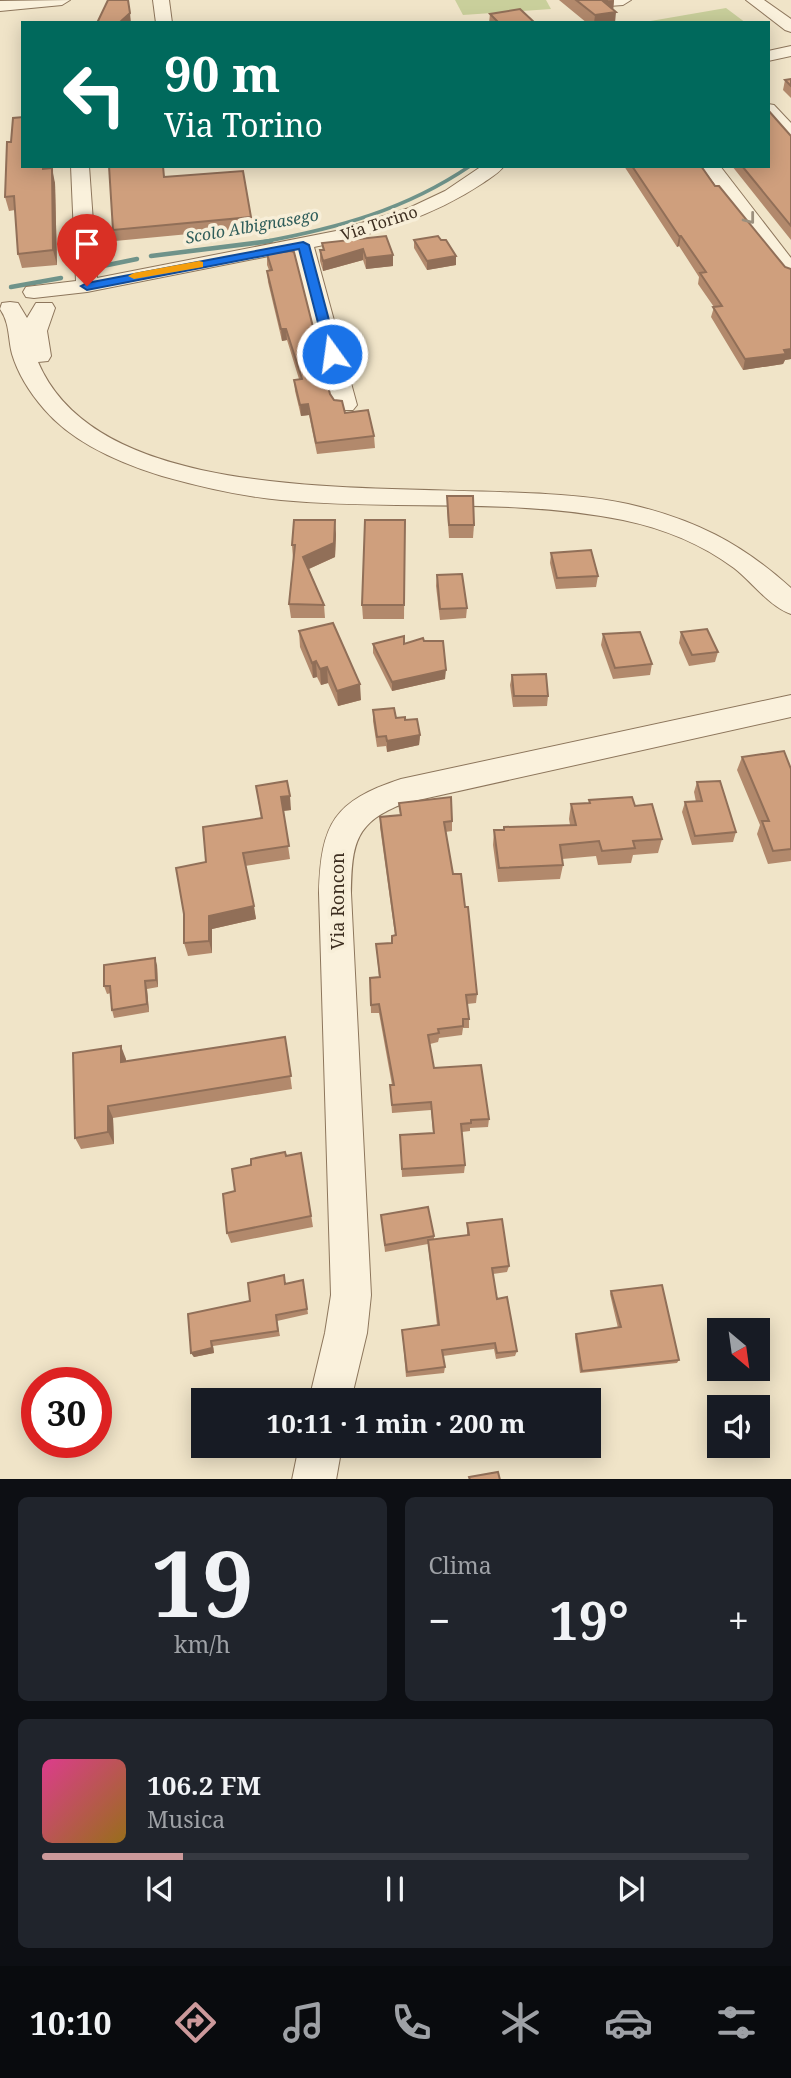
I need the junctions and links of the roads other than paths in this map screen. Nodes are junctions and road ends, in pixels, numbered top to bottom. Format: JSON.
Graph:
{"nodes":[{"id":1,"x":62,"y":0,"type":"edge"},
{"id":2,"x":161,"y":0,"type":"edge"},
{"id":3,"x":622,"y":0,"type":"edge"},
{"id":4,"x":754,"y":0,"type":"edge"},
{"id":5,"x":771,"y":0,"type":"edge"},
{"id":6,"x":0,"y":5,"type":"edge"},
{"id":7,"x":586,"y":5,"type":"edge"},
{"id":8,"x":791,"y":15,"type":"edge"},
{"id":9,"x":164,"y":21,"type":"edge"},
{"id":10,"x":791,"y":27,"type":"edge"},
{"id":11,"x":791,"y":51,"type":"edge"},
{"id":12,"x":770,"y":62,"type":"edge"},
{"id":13,"x":770,"y":111,"type":"edge"},
{"id":14,"x":791,"y":136,"type":"edge"},
{"id":15,"x":770,"y":140,"type":"edge"},
{"id":16,"x":80,"y":168,"type":"edge"},
{"id":17,"x":492,"y":168,"type":"edge"},
{"id":18,"x":712,"y":168,"type":"edge"},
{"id":19,"x":303,"y":245,"type":"junction"},
{"id":20,"x":791,"y":272,"type":"edge"},
{"id":21,"x":87,"y":286,"type":"junction"},
{"id":22,"x":42,"y":301,"type":"junction"},
{"id":23,"x":4,"y":302,"type":"edge"},
{"id":24,"x":345,"y":405,"type":"edge"},
{"id":25,"x":791,"y":585,"type":"edge"},
{"id":26,"x":791,"y":604,"type":"edge"},
{"id":27,"x":791,"y":706,"type":"edge"},
{"id":28,"x":333,"y":1388,"type":"edge"},
{"id":29,"x":318,"y":1458,"type":"edge"},
{"id":30,"x":314,"y":1479,"type":"edge"}],
"edges":[{"from":1,"to":6,"type":"street"},
{"from":2,"to":9,"type":"street"},
{"from":3,"to":7,"type":"street"},
{"from":4,"to":10,"type":"street"},
{"from":5,"to":8,"type":"street"},
{"from":11,"to":12,"type":"street"},
{"from":13,"to":14,"type":"street"},
{"from":14,"to":15,"type":"street"},
{"from":16,"to":21,"type":"street"},
{"from":17,"to":19,"type":"street","name":"Via Torino"},
{"from":18,"to":20,"type":"street","one_way":true},
{"from":19,"to":21,"type":"street","name":"Via Torino"},
{"from":19,"to":24,"type":"street"},
{"from":21,"to":22,"type":"street","name":"Via Torino"},
{"from":22,"to":23,"type":"street"},
{"from":22,"to":25,"type":"street"},
{"from":23,"to":26,"type":"street"},
{"from":27,"to":28,"type":"street","name":"Via Roncon"},
{"from":29,"to":30,"type":"street"}]}
